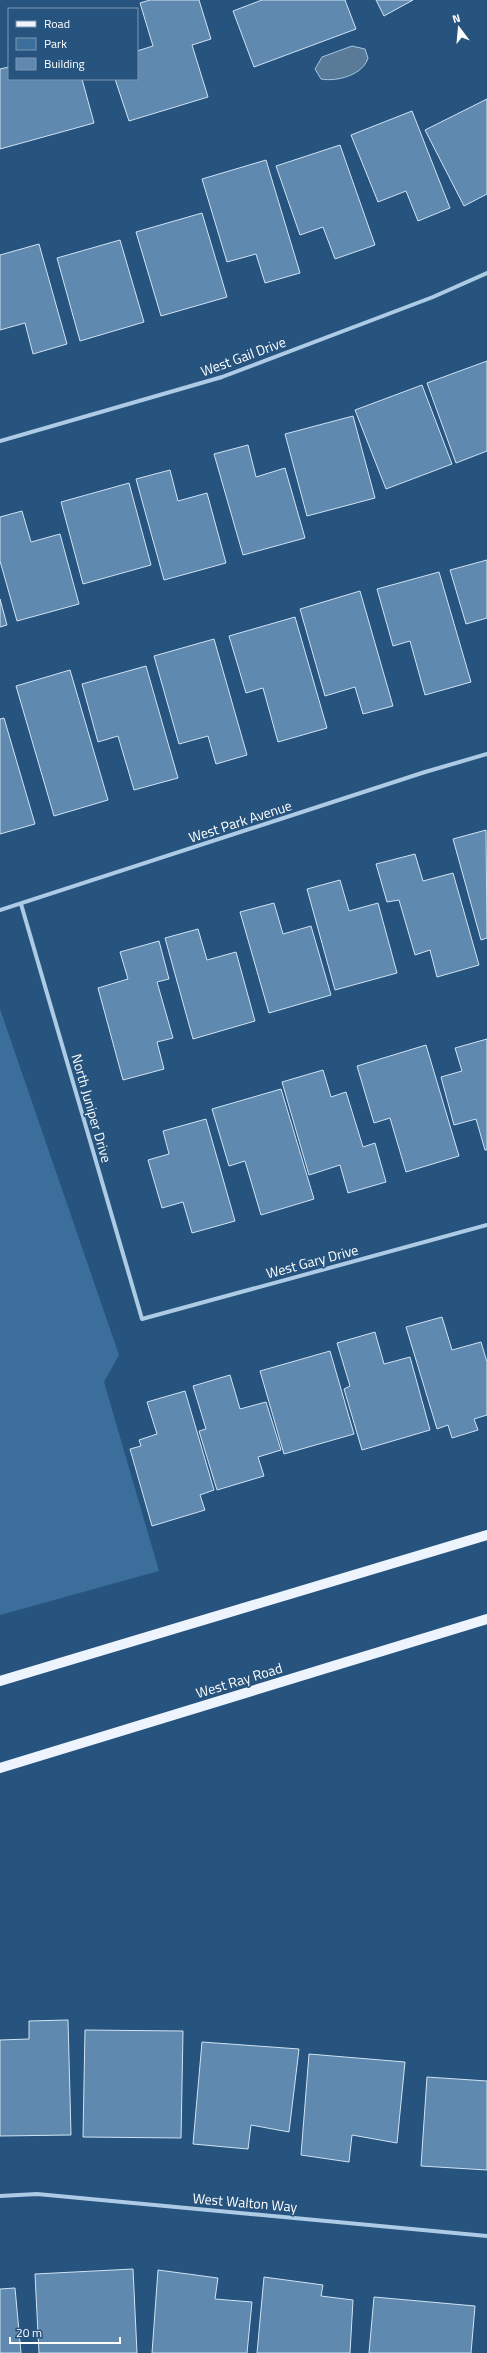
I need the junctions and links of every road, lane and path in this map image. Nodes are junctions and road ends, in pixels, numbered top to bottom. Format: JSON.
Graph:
{"nodes":[{"id":1,"x":487,"y":273,"type":"edge"},
{"id":2,"x":0,"y":441,"type":"edge"},
{"id":3,"x":487,"y":754,"type":"edge"},
{"id":4,"x":21,"y":904,"type":"junction"},
{"id":5,"x":0,"y":910,"type":"edge"},
{"id":6,"x":487,"y":1225,"type":"edge"},
{"id":7,"x":142,"y":1319,"type":"joint"},
{"id":8,"x":487,"y":1534,"type":"edge"},
{"id":9,"x":487,"y":1619,"type":"edge"},
{"id":10,"x":0,"y":1682,"type":"edge"},
{"id":11,"x":0,"y":1768,"type":"edge"},
{"id":12,"x":0,"y":2196,"type":"edge"},
{"id":13,"x":487,"y":2236,"type":"edge"}],
"edges":[{"from":1,"to":2,"type":"street","name":"West Gail Drive"},
{"from":3,"to":4,"type":"street","name":"West Park Avenue"},
{"from":4,"to":5,"type":"street","name":"West Park Avenue"},
{"from":4,"to":7,"type":"street","name":"North Juniper Drive"},
{"from":6,"to":7,"type":"street","name":"West Gary Drive"},
{"from":8,"to":10,"type":"main road"},
{"from":9,"to":11,"type":"main road","name":"West Ray Road"},
{"from":12,"to":13,"type":"street","name":"West Walton Way"}]}
